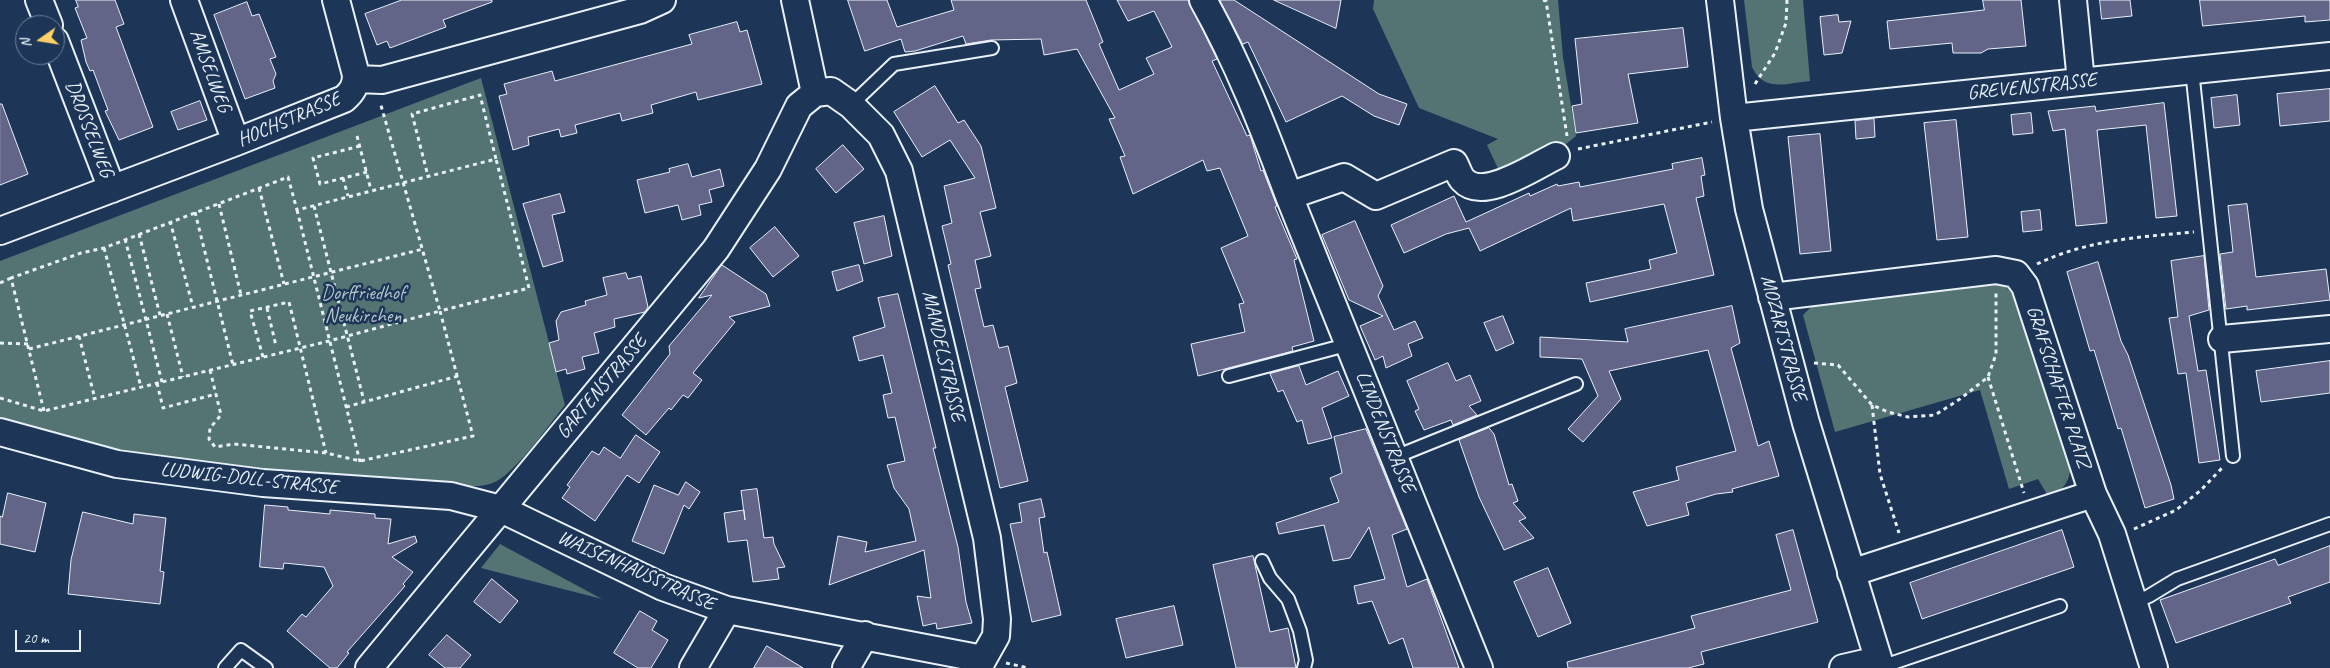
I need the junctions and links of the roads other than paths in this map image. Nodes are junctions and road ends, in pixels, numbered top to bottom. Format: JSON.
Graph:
{"nodes":[{"id":1,"x":39,"y":0,"type":"edge"},
{"id":2,"x":184,"y":0,"type":"edge"},
{"id":3,"x":336,"y":0,"type":"edge"},
{"id":4,"x":662,"y":0,"type":"edge"},
{"id":5,"x":795,"y":0,"type":"edge"},
{"id":6,"x":1203,"y":0,"type":"edge"},
{"id":7,"x":1720,"y":0,"type":"edge"},
{"id":8,"x":2073,"y":0,"type":"edge"},
{"id":9,"x":45,"y":15,"type":"edge"},
{"id":10,"x":992,"y":48,"type":"dead end"},
{"id":11,"x":2330,"y":56,"type":"edge"},
{"id":12,"x":64,"y":65,"type":"edge"},
{"id":13,"x":2192,"y":70,"type":"junction"},
{"id":14,"x":364,"y":80,"type":"junction"},
{"id":15,"x":2081,"y":82,"type":"junction"},
{"id":16,"x":816,"y":93,"type":"junction"},
{"id":17,"x":851,"y":105,"type":"junction"},
{"id":18,"x":1740,"y":116,"type":"junction"},
{"id":19,"x":236,"y":142,"type":"junction"},
{"id":20,"x":1563,"y":154,"type":"road end"},
{"id":21,"x":112,"y":189,"type":"junction"},
{"id":22,"x":1289,"y":196,"type":"junction"},
{"id":23,"x":0,"y":231,"type":"edge"},
{"id":24,"x":1772,"y":297,"type":"junction"},
{"id":25,"x":2330,"y":329,"type":"edge"},
{"id":26,"x":2222,"y":339,"type":"junction"},
{"id":27,"x":1350,"y":344,"type":"junction"},
{"id":28,"x":1229,"y":376,"type":"dead end"},
{"id":29,"x":1576,"y":384,"type":"dead end"},
{"id":30,"x":0,"y":432,"type":"edge"},
{"id":31,"x":2233,"y":456,"type":"road end"},
{"id":32,"x":1395,"y":457,"type":"junction"},
{"id":33,"x":2093,"y":494,"type":"junction"},
{"id":34,"x":501,"y":509,"type":"junction"},
{"id":35,"x":2330,"y":524,"type":"edge"},
{"id":36,"x":1262,"y":561,"type":"dead end"},
{"id":37,"x":1850,"y":573,"type":"junction"},
{"id":38,"x":2133,"y":603,"type":"junction"},
{"id":39,"x":2060,"y":606,"type":"dead end"},
{"id":40,"x":727,"y":610,"type":"junction"},
{"id":41,"x":865,"y":635,"type":"junction"},
{"id":42,"x":981,"y":664,"type":"edge"},
{"id":43,"x":1880,"y":665,"type":"edge"},
{"id":44,"x":225,"y":668,"type":"edge"},
{"id":45,"x":266,"y":668,"type":"edge"},
{"id":46,"x":369,"y":668,"type":"edge"},
{"id":47,"x":694,"y":668,"type":"edge"},
{"id":48,"x":846,"y":668,"type":"edge"},
{"id":49,"x":1304,"y":668,"type":"edge"},
{"id":50,"x":1479,"y":668,"type":"edge"},
{"id":51,"x":1843,"y":668,"type":"edge"},
{"id":52,"x":2154,"y":668,"type":"edge"}],
"edges":[{"from":1,"to":9,"type":"street"},
{"from":2,"to":19,"type":"street","name":"AMSELWEG"},
{"from":3,"to":14,"type":"street"},
{"from":4,"to":14,"type":"street"},
{"from":5,"to":16,"type":"street"},
{"from":6,"to":22,"type":"street","name":"LINDENSTRASSE"},
{"from":7,"to":18,"type":"street","name":"MOZARTSTRASSE"},
{"from":8,"to":15,"type":"street"},
{"from":10,"to":17,"type":"lane"},
{"from":11,"to":13,"type":"street","name":"GREVENSTRASSE"},
{"from":12,"to":21,"type":"street","name":"DROSSELWEG"},
{"from":13,"to":15,"type":"street","name":"GREVENSTRASSE"},
{"from":13,"to":26,"type":"lane"},
{"from":14,"to":19,"type":"street","name":"HOCHSTRASSE"},
{"from":15,"to":18,"type":"street","name":"GREVENSTRASSE"},
{"from":16,"to":17,"type":"street","name":"MANDELSTRASSE"},
{"from":16,"to":34,"type":"street","name":"GARTENSTRASSE"},
{"from":17,"to":42,"type":"street","name":"MANDELSTRASSE"},
{"from":18,"to":24,"type":"street","name":"MOZARTSTRASSE"},
{"from":19,"to":21,"type":"street","name":"HOCHSTRASSE"},
{"from":20,"to":22,"type":"street"},
{"from":21,"to":23,"type":"street","name":"HOCHSTRASSE"},
{"from":22,"to":27,"type":"street","name":"LINDENSTRASSE"},
{"from":24,"to":33,"type":"street","name":"GRAFSCHAFTER PLATZ"},
{"from":24,"to":37,"type":"street","name":"MOZARTSTRASSE"},
{"from":25,"to":26,"type":"street"},
{"from":26,"to":31,"type":"lane"},
{"from":27,"to":28,"type":"lane"},
{"from":27,"to":32,"type":"street","name":"LINDENSTRASSE"},
{"from":29,"to":32,"type":"lane"},
{"from":30,"to":34,"type":"street","name":"LUDWIG-DOLL-STRASSE"},
{"from":32,"to":50,"type":"street","name":"LINDENSTRASSE"},
{"from":33,"to":37,"type":"street","name":"GRAFSCHAFTER PLATZ"},
{"from":33,"to":38,"type":"street"},
{"from":34,"to":40,"type":"street","name":"WAISENHAUSSTRASSE"},
{"from":34,"to":46,"type":"street","name":"GARTENSTRASSE"},
{"from":35,"to":38,"type":"lane"},
{"from":36,"to":49,"type":"lane"},
{"from":37,"to":43,"type":"street","name":"MOZARTSTRASSE"},
{"from":38,"to":52,"type":"street"},
{"from":39,"to":43,"type":"lane"},
{"from":40,"to":41,"type":"street","name":"WAISENHAUSSTRASSE"},
{"from":40,"to":47,"type":"street"},
{"from":41,"to":42,"type":"street","name":"WAISENHAUSSTRASSE"},
{"from":41,"to":48,"type":"street"},
{"from":43,"to":51,"type":"street"},
{"from":44,"to":45,"type":"lane"}]}
